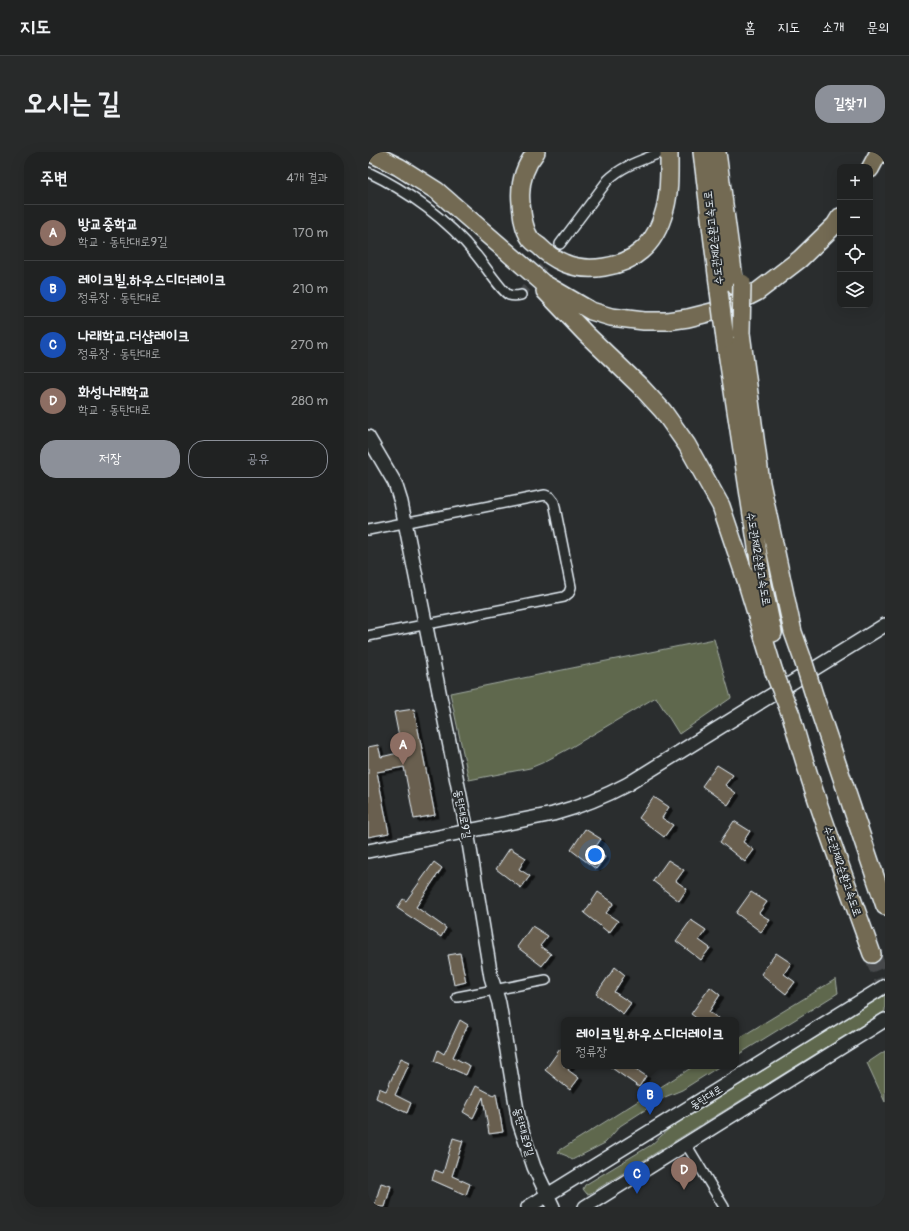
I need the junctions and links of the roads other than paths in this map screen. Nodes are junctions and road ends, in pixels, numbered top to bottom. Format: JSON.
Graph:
{"nodes":[{"id":1,"x":369,"y":152,"type":"edge"},
{"id":2,"x":536,"y":152,"type":"edge"},
{"id":3,"x":662,"y":152,"type":"edge"},
{"id":4,"x":669,"y":152,"type":"edge"},
{"id":5,"x":702,"y":152,"type":"edge"},
{"id":6,"x":717,"y":152,"type":"edge"},
{"id":7,"x":726,"y":152,"type":"edge"},
{"id":8,"x":368,"y":172,"type":"edge"},
{"id":9,"x":719,"y":186,"type":"junction"},
{"id":10,"x":837,"y":222,"type":"edge"},
{"id":11,"x":560,"y":244,"type":"tunnel mouth"},
{"id":12,"x":513,"y":258,"type":"junction"},
{"id":13,"x":521,"y":295,"type":"dead end"},
{"id":14,"x":368,"y":438,"type":"edge"},
{"id":15,"x":405,"y":522,"type":"junction"},
{"id":16,"x":368,"y":530,"type":"edge"},
{"id":17,"x":425,"y":624,"type":"junction"},
{"id":18,"x":885,"y":625,"type":"edge"},
{"id":19,"x":368,"y":636,"type":"edge"},
{"id":20,"x":778,"y":671,"type":"junction"},
{"id":21,"x":467,"y":831,"type":"junction"},
{"id":22,"x":368,"y":851,"type":"edge"},
{"id":23,"x":885,"y":906,"type":"edge"},
{"id":24,"x":872,"y":954,"type":"tunnel mouth"},
{"id":25,"x":546,"y":980,"type":"dead end"},
{"id":26,"x":885,"y":986,"type":"edge"},
{"id":27,"x":494,"y":990,"type":"junction"},
{"id":28,"x":456,"y":997,"type":"dead end"},
{"id":29,"x":885,"y":1020,"type":"edge"},
{"id":30,"x":686,"y":1144,"type":"junction"},
{"id":31,"x":550,"y":1201,"type":"edge"},
{"id":32,"x":528,"y":1207,"type":"edge"},
{"id":33,"x":585,"y":1207,"type":"edge"},
{"id":34,"x":724,"y":1207,"type":"edge"}],
"edges":[{"from":1,"to":12,"type":"highway"},
{"from":2,"to":4,"type":"highway"},
{"from":3,"to":11,"type":"street"},
{"from":5,"to":9,"type":"highway","name":"수도권제2순환고속도로"},
{"from":6,"to":9,"type":"highway","name":"수도권제2순환고속도로"},
{"from":7,"to":9,"type":"highway"},
{"from":8,"to":13,"type":"street"},
{"from":9,"to":20,"type":"highway","name":"수도권제2순환고속도로","bridge":true},
{"from":9,"to":23,"type":"highway","name":"수도권제2순환고속도로","bridge":true},
{"from":10,"to":12,"type":"highway"},
{"from":12,"to":20,"type":"highway"},
{"from":14,"to":15,"type":"street","name":"동탄대로9길"},
{"from":15,"to":16,"type":"street"},
{"from":15,"to":17,"type":"street","name":"동탄대로9길"},
{"from":15,"to":17,"type":"street"},
{"from":17,"to":19,"type":"street"},
{"from":17,"to":21,"type":"street","name":"동탄대로9길"},
{"from":18,"to":21,"type":"street"},
{"from":20,"to":24,"type":"highway","name":"수도권제2순환고속도로","bridge":true},
{"from":21,"to":22,"type":"street"},
{"from":21,"to":27,"type":"street","name":"동탄대로9길"},
{"from":25,"to":27,"type":"street"},
{"from":26,"to":31,"type":"street","name":"동탄대로"},
{"from":27,"to":28,"type":"street"},
{"from":27,"to":31,"type":"street","name":"동탄대로9길"},
{"from":29,"to":30,"type":"street"},
{"from":30,"to":33,"type":"street"},
{"from":30,"to":34,"type":"street"},
{"from":31,"to":32,"type":"street","name":"동탄대로"}]}
